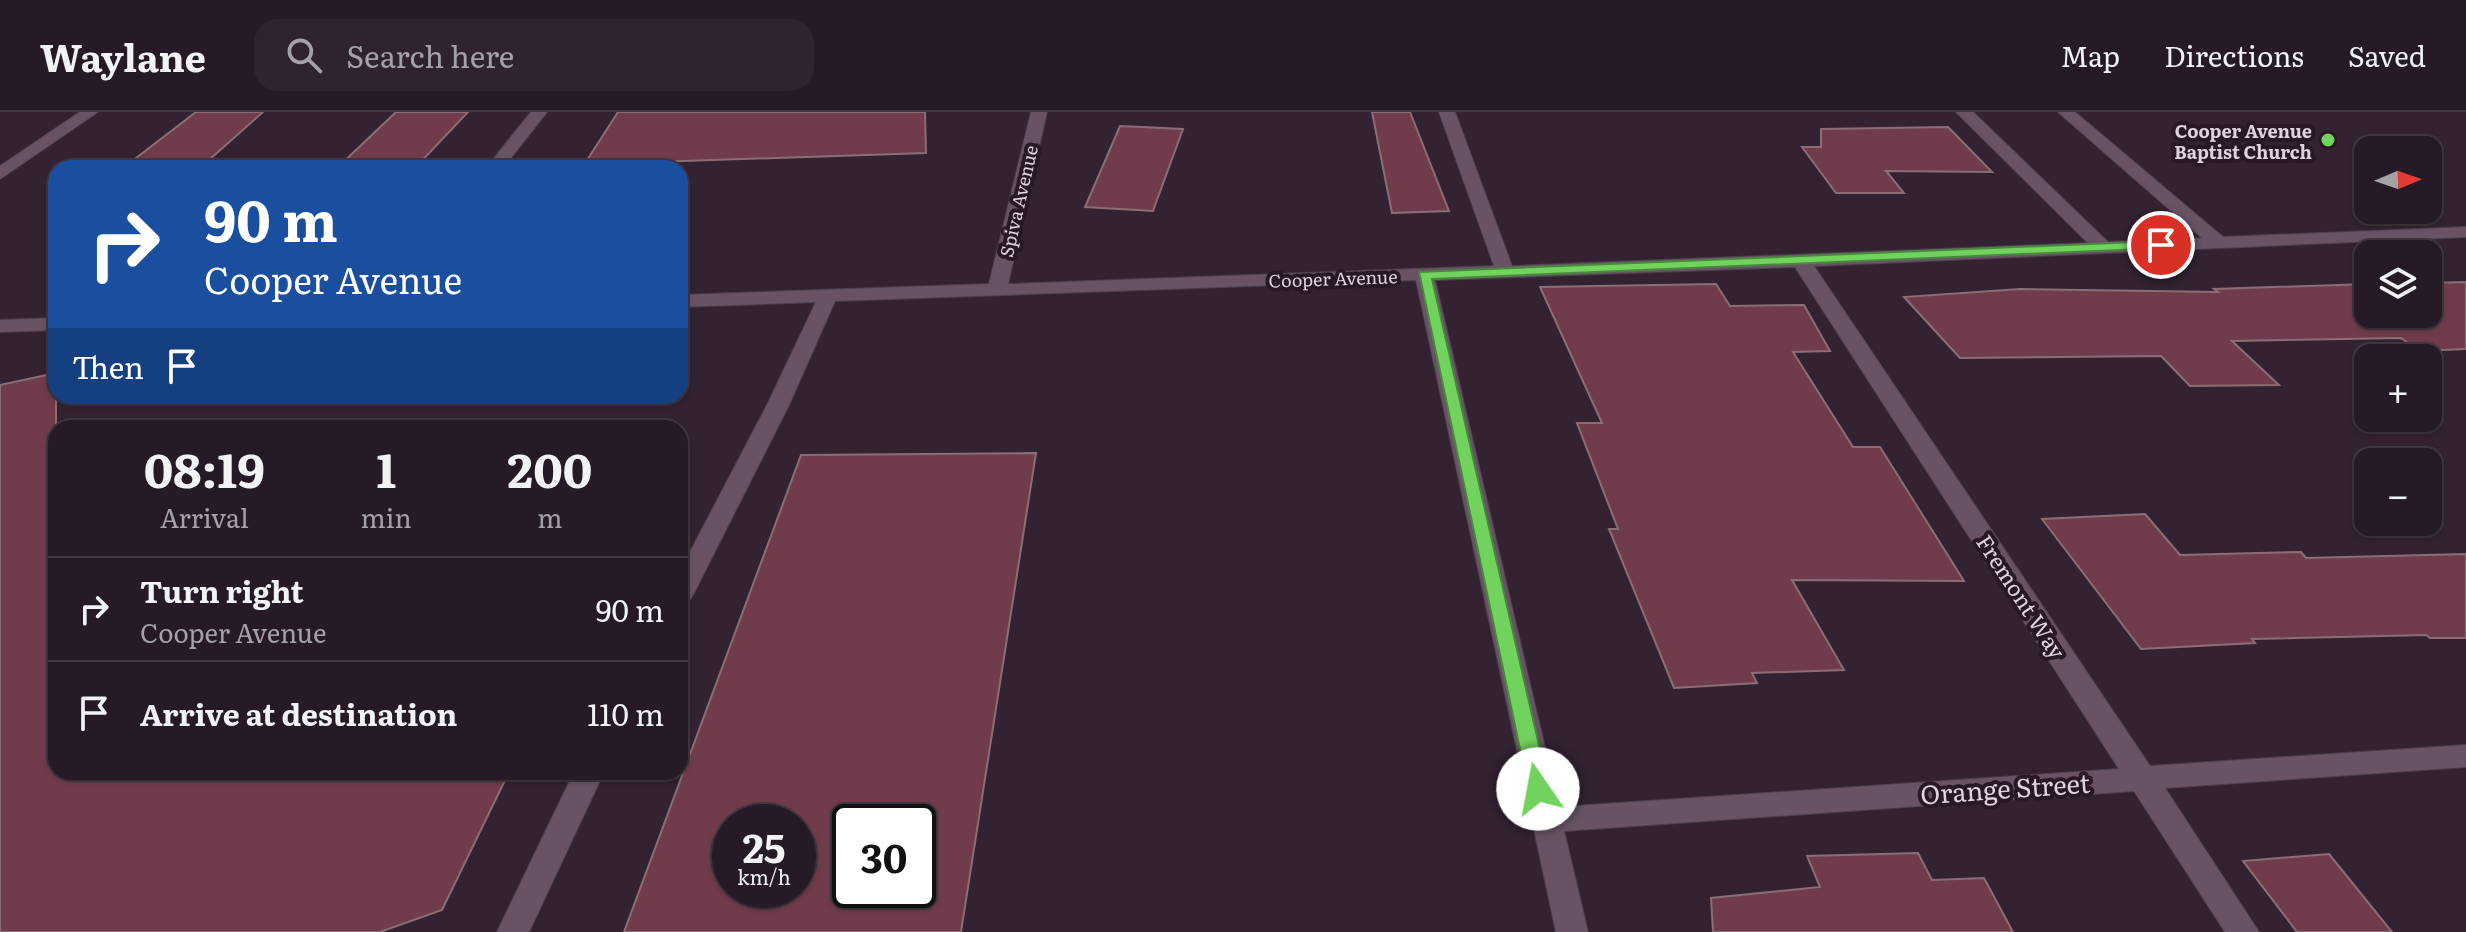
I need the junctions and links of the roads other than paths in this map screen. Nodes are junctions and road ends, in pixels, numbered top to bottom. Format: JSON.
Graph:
{"nodes":[{"id":1,"x":90,"y":112,"type":"edge"},
{"id":2,"x":539,"y":112,"type":"edge"},
{"id":3,"x":1039,"y":112,"type":"edge"},
{"id":4,"x":1447,"y":112,"type":"edge"},
{"id":5,"x":1964,"y":112,"type":"edge"},
{"id":6,"x":2066,"y":112,"type":"edge"},
{"id":7,"x":500,"y":160,"type":"edge"},
{"id":8,"x":0,"y":174,"type":"edge"},
{"id":9,"x":2466,"y":232,"type":"edge"},
{"id":10,"x":2219,"y":243,"type":"junction"},
{"id":11,"x":2104,"y":248,"type":"junction"},
{"id":12,"x":1801,"y":261,"type":"junction"},
{"id":13,"x":1505,"y":272,"type":"junction"},
{"id":14,"x":1424,"y":275,"type":"junction"},
{"id":15,"x":997,"y":290,"type":"junction"},
{"id":16,"x":828,"y":296,"type":"junction"},
{"id":17,"x":688,"y":301,"type":"edge"},
{"id":18,"x":48,"y":324,"type":"edge"},
{"id":19,"x":0,"y":326,"type":"edge"},
{"id":20,"x":688,"y":579,"type":"edge"},
{"id":21,"x":2466,"y":756,"type":"edge"},
{"id":22,"x":2141,"y":777,"type":"junction"},
{"id":23,"x":585,"y":780,"type":"edge"},
{"id":24,"x":1545,"y":820,"type":"junction"},
{"id":25,"x":513,"y":932,"type":"edge"},
{"id":26,"x":1572,"y":932,"type":"edge"},
{"id":27,"x":2243,"y":932,"type":"edge"}],
"edges":[{"from":1,"to":8,"type":"street"},
{"from":2,"to":7,"type":"street"},
{"from":3,"to":15,"type":"street","name":"Spiva Avenue"},
{"from":4,"to":13,"type":"street"},
{"from":5,"to":11,"type":"street"},
{"from":6,"to":10,"type":"street"},
{"from":9,"to":10,"type":"street","name":"Cooper Avenue"},
{"from":10,"to":11,"type":"street","name":"Cooper Avenue"},
{"from":11,"to":12,"type":"street","name":"Cooper Avenue"},
{"from":12,"to":13,"type":"street","name":"Cooper Avenue"},
{"from":12,"to":22,"type":"street","name":"Fremont Way"},
{"from":13,"to":14,"type":"street","name":"Cooper Avenue"},
{"from":14,"to":15,"type":"street","name":"Cooper Avenue"},
{"from":14,"to":24,"type":"street"},
{"from":15,"to":16,"type":"street","name":"Cooper Avenue"},
{"from":16,"to":17,"type":"street","name":"Cooper Avenue"},
{"from":16,"to":20,"type":"street"},
{"from":18,"to":19,"type":"street"},
{"from":21,"to":22,"type":"street","name":"Orange Street"},
{"from":22,"to":24,"type":"street","name":"Orange Street"},
{"from":22,"to":27,"type":"street","name":"Fremont Way"},
{"from":23,"to":25,"type":"street"},
{"from":24,"to":26,"type":"street"}]}
